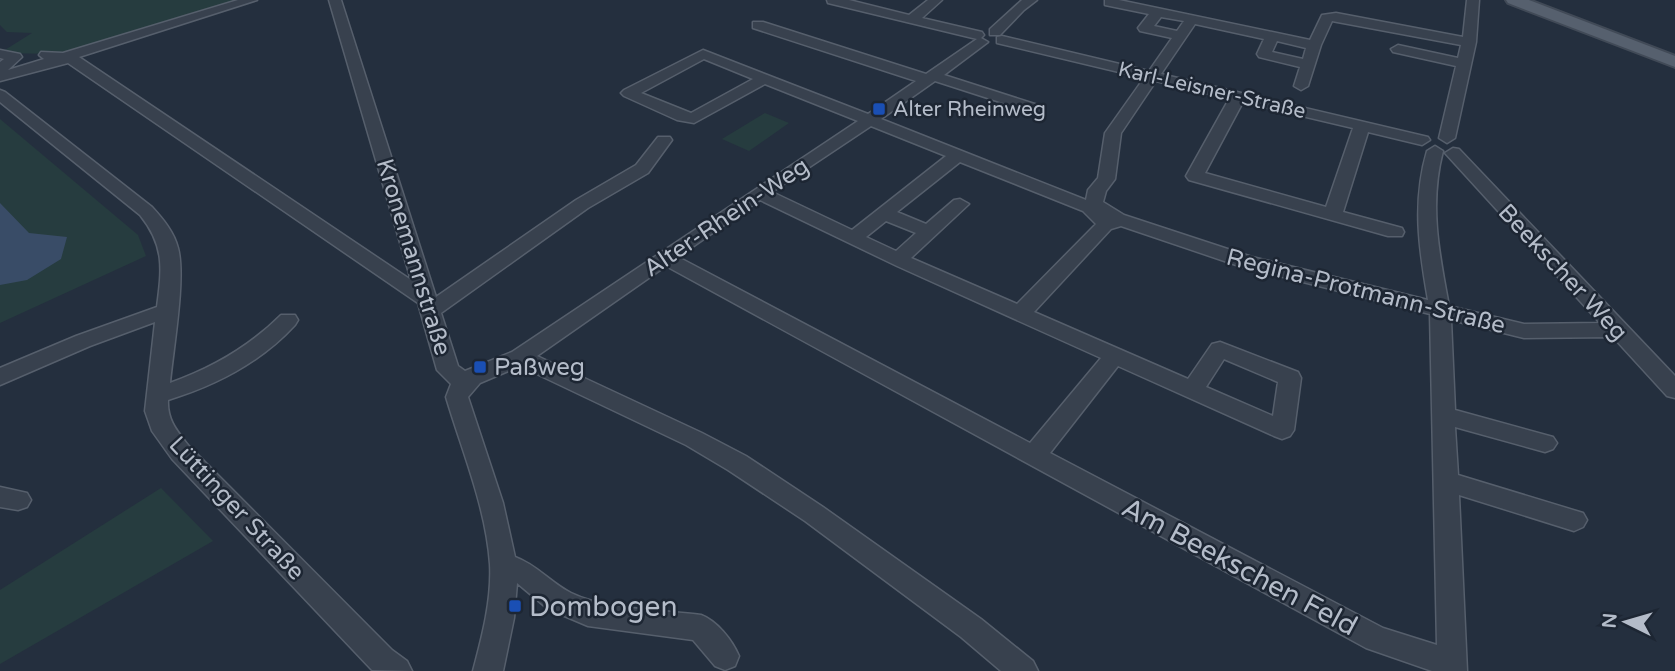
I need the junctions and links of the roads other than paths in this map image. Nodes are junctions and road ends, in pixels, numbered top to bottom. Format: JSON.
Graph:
{"nodes":[{"id":1,"x":251,"y":0,"type":"edge"},
{"id":2,"x":335,"y":0,"type":"edge"},
{"id":3,"x":833,"y":0,"type":"edge"},
{"id":4,"x":936,"y":0,"type":"edge"},
{"id":5,"x":1031,"y":0,"type":"edge"},
{"id":6,"x":1474,"y":0,"type":"edge"},
{"id":7,"x":1514,"y":0,"type":"edge"},
{"id":8,"x":1110,"y":2,"type":"dead end"},
{"id":9,"x":1157,"y":13,"type":"junction"},
{"id":10,"x":912,"y":19,"type":"junction"},
{"id":11,"x":1192,"y":19,"type":"junction"},
{"id":12,"x":764,"y":22,"type":"dead end"},
{"id":13,"x":1180,"y":36,"type":"junction"},
{"id":14,"x":989,"y":37,"type":"junction"},
{"id":15,"x":1272,"y":37,"type":"junction"},
{"id":16,"x":1469,"y":42,"type":"junction"},
{"id":17,"x":1314,"y":45,"type":"junction"},
{"id":18,"x":1398,"y":49,"type":"dead end"},
{"id":19,"x":0,"y":54,"type":"edge"},
{"id":20,"x":56,"y":56,"type":"junction"},
{"id":21,"x":1675,"y":62,"type":"edge"},
{"id":22,"x":1464,"y":63,"type":"junction"},
{"id":23,"x":1307,"y":64,"type":"junction"},
{"id":24,"x":0,"y":69,"type":"edge"},
{"id":25,"x":934,"y":76,"type":"junction"},
{"id":26,"x":1153,"y":76,"type":"junction"},
{"id":27,"x":0,"y":77,"type":"edge"},
{"id":28,"x":765,"y":78,"type":"junction"},
{"id":29,"x":1301,"y":86,"type":"dead end"},
{"id":30,"x":0,"y":95,"type":"edge"},
{"id":31,"x":1238,"y":97,"type":"junction"},
{"id":32,"x":1036,"y":109,"type":"dead end"},
{"id":33,"x":870,"y":120,"type":"junction"},
{"id":34,"x":1362,"y":126,"type":"junction"},
{"id":35,"x":664,"y":140,"type":"dead end"},
{"id":36,"x":1439,"y":145,"type":"junction"},
{"id":37,"x":958,"y":155,"type":"junction"},
{"id":38,"x":759,"y":193,"type":"junction"},
{"id":39,"x":960,"y":204,"type":"dead end"},
{"id":40,"x":1092,"y":206,"type":"junction"},
{"id":41,"x":884,"y":213,"type":"junction"},
{"id":42,"x":1333,"y":214,"type":"junction"},
{"id":43,"x":1112,"y":221,"type":"junction"},
{"id":44,"x":928,"y":232,"type":"junction"},
{"id":45,"x":1395,"y":232,"type":"dead end"},
{"id":46,"x":853,"y":238,"type":"junction"},
{"id":47,"x":665,"y":258,"type":"junction"},
{"id":48,"x":898,"y":259,"type":"junction"},
{"id":49,"x":427,"y":305,"type":"junction"},
{"id":50,"x":166,"y":311,"type":"junction"},
{"id":51,"x":1440,"y":311,"type":"junction"},
{"id":52,"x":1022,"y":312,"type":"junction"},
{"id":53,"x":288,"y":320,"type":"dead end"},
{"id":54,"x":1619,"y":330,"type":"junction"},
{"id":55,"x":1116,"y":354,"type":"junction"},
{"id":56,"x":520,"y":356,"type":"junction"},
{"id":57,"x":0,"y":377,"type":"edge"},
{"id":58,"x":464,"y":382,"type":"junction"},
{"id":59,"x":1193,"y":390,"type":"junction"},
{"id":60,"x":1675,"y":390,"type":"edge"},
{"id":61,"x":156,"y":396,"type":"junction"},
{"id":62,"x":1443,"y":415,"type":"junction"},
{"id":63,"x":1545,"y":443,"type":"dead end"},
{"id":64,"x":1034,"y":455,"type":"junction"},
{"id":65,"x":1446,"y":481,"type":"junction"},
{"id":66,"x":1574,"y":520,"type":"dead end"},
{"id":67,"x":503,"y":564,"type":"junction"},
{"id":68,"x":724,"y":656,"type":"dead end"},
{"id":69,"x":1452,"y":668,"type":"edge"},
{"id":70,"x":397,"y":671,"type":"edge"},
{"id":71,"x":488,"y":671,"type":"edge"},
{"id":72,"x":1023,"y":671,"type":"edge"}],
"edges":[{"from":1,"to":20,"type":"street"},
{"from":2,"to":49,"type":"street","name":"Kronemannstraße"},
{"from":3,"to":10,"type":"street","name":"Karl-Leisner-Straße"},
{"from":4,"to":10,"type":"street"},
{"from":5,"to":14,"type":"street","name":"Alter-Rhein-Weg"},
{"from":6,"to":16,"type":"street"},
{"from":7,"to":21,"type":"main road"},
{"from":8,"to":9,"type":"street"},
{"from":9,"to":11,"type":"street"},
{"from":9,"to":13,"type":"street"},
{"from":10,"to":14,"type":"street","name":"Karl-Leisner-Straße"},
{"from":11,"to":13,"type":"street"},
{"from":11,"to":15,"type":"street"},
{"from":12,"to":25,"type":"street"},
{"from":13,"to":26,"type":"street"},
{"from":14,"to":25,"type":"street","name":"Alter-Rhein-Weg"},
{"from":14,"to":26,"type":"street","name":"Karl-Leisner-Straße"},
{"from":15,"to":17,"type":"street"},
{"from":15,"to":23,"type":"street"},
{"from":16,"to":17,"type":"street"},
{"from":16,"to":22,"type":"street"},
{"from":17,"to":23,"type":"street"},
{"from":18,"to":22,"type":"street"},
{"from":19,"to":24,"type":"street"},
{"from":20,"to":27,"type":"street"},
{"from":20,"to":49,"type":"street"},
{"from":22,"to":36,"type":"street"},
{"from":23,"to":29,"type":"street"},
{"from":25,"to":32,"type":"street"},
{"from":25,"to":33,"type":"street","name":"Alter-Rhein-Weg"},
{"from":26,"to":31,"type":"street","name":"Karl-Leisner-Straße"},
{"from":26,"to":40,"type":"street"},
{"from":28,"to":28,"type":"street","name":"Regina-Protmann-Straße"},
{"from":28,"to":33,"type":"street","name":"Regina-Protmann-Straße"},
{"from":30,"to":50,"type":"street","name":"Lüttinger Straße"},
{"from":31,"to":34,"type":"street","name":"Karl-Leisner-Straße"},
{"from":31,"to":42,"type":"street"},
{"from":33,"to":37,"type":"street","name":"Regina-Protmann-Straße"},
{"from":33,"to":38,"type":"street","name":"Alter-Rhein-Weg"},
{"from":34,"to":36,"type":"street","name":"Karl-Leisner-Straße"},
{"from":34,"to":42,"type":"street"},
{"from":35,"to":49,"type":"street"},
{"from":36,"to":51,"type":"street"},
{"from":36,"to":54,"type":"street","name":"Beekscher Weg"},
{"from":37,"to":40,"type":"street","name":"Regina-Protmann-Straße"},
{"from":37,"to":41,"type":"street"},
{"from":38,"to":46,"type":"street"},
{"from":38,"to":47,"type":"street","name":"Alter-Rhein-Weg"},
{"from":39,"to":44,"type":"street"},
{"from":40,"to":43,"type":"street","name":"Regina-Protmann-Straße"},
{"from":41,"to":44,"type":"street"},
{"from":41,"to":46,"type":"street"},
{"from":42,"to":45,"type":"street"},
{"from":43,"to":51,"type":"street","name":"Regina-Protmann-Straße"},
{"from":43,"to":52,"type":"street"},
{"from":44,"to":48,"type":"street"},
{"from":46,"to":48,"type":"street"},
{"from":47,"to":56,"type":"street","name":"Alter-Rhein-Weg"},
{"from":47,"to":64,"type":"street","name":"Am Beekschen Feld"},
{"from":48,"to":52,"type":"street"},
{"from":49,"to":58,"type":"street","name":"Kronemannstraße"},
{"from":50,"to":57,"type":"street"},
{"from":50,"to":61,"type":"street","name":"Lüttinger Straße"},
{"from":51,"to":54,"type":"street","name":"Regina-Protmann-Straße"},
{"from":51,"to":62,"type":"street"},
{"from":52,"to":55,"type":"street"},
{"from":53,"to":61,"type":"street"},
{"from":54,"to":60,"type":"street","name":"Beekscher Weg"},
{"from":55,"to":59,"type":"street"},
{"from":55,"to":64,"type":"street"},
{"from":56,"to":58,"type":"street","name":"Alter-Rhein-Weg"},
{"from":56,"to":72,"type":"street"},
{"from":58,"to":67,"type":"street","name":"Kronemannstraße"},
{"from":59,"to":59,"type":"street"},
{"from":61,"to":70,"type":"street","name":"Lüttinger Straße"},
{"from":62,"to":63,"type":"street"},
{"from":62,"to":65,"type":"street"},
{"from":64,"to":69,"type":"street","name":"Am Beekschen Feld"},
{"from":65,"to":66,"type":"street"},
{"from":65,"to":69,"type":"street"},
{"from":67,"to":68,"type":"street"},
{"from":67,"to":71,"type":"street","name":"Kronemannstraße"}]}
